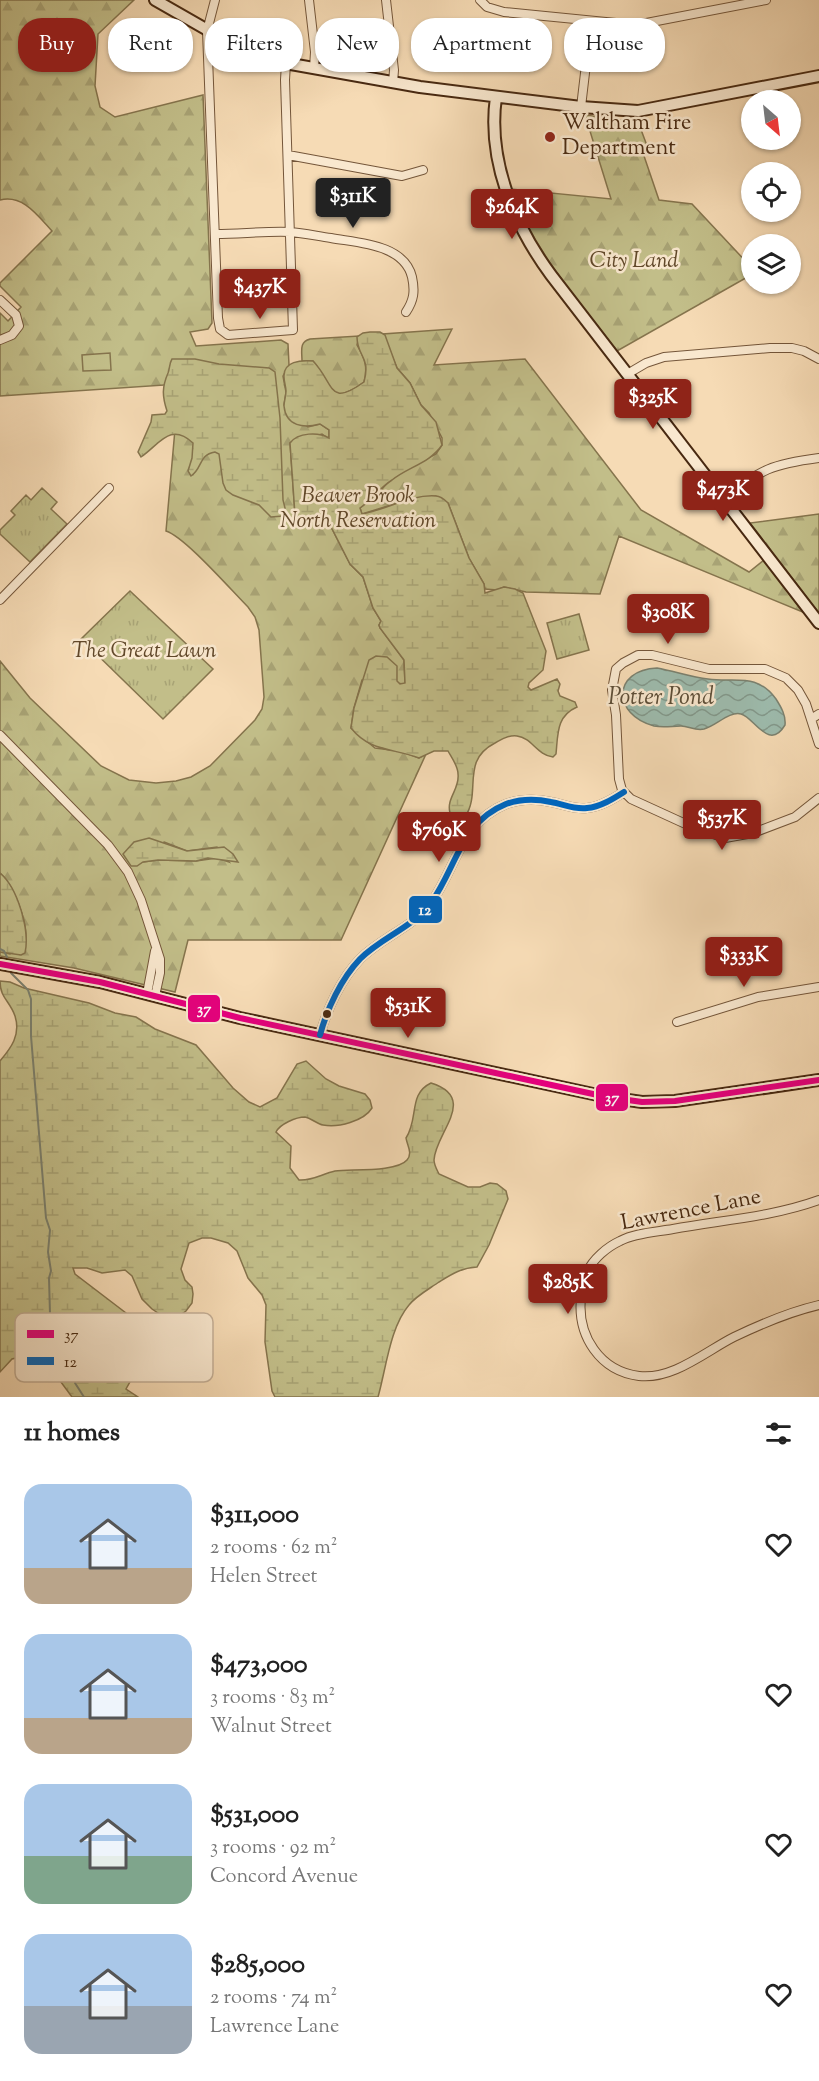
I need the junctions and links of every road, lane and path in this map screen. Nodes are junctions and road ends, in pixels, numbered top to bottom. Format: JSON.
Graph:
{"nodes":[{"id":1,"x":155,"y":0,"type":"edge"},
{"id":2,"x":215,"y":0,"type":"edge"},
{"id":3,"x":309,"y":0,"type":"edge"},
{"id":4,"x":386,"y":0,"type":"edge"},
{"id":5,"x":480,"y":0,"type":"edge"},
{"id":6,"x":766,"y":0,"type":"edge"},
{"id":7,"x":210,"y":18,"type":"edge"},
{"id":8,"x":564,"y":19,"type":"edge"},
{"id":9,"x":665,"y":20,"type":"edge"},
{"id":10,"x":205,"y":30,"type":"edge"},
{"id":11,"x":303,"y":67,"type":"edge"},
{"id":12,"x":314,"y":69,"type":"junction"},
{"id":13,"x":209,"y":72,"type":"edge"},
{"id":14,"x":285,"y":72,"type":"edge"},
{"id":15,"x":585,"y":72,"type":"edge"},
{"id":16,"x":819,"y":76,"type":"edge"},
{"id":17,"x":393,"y":83,"type":"junction"},
{"id":18,"x":496,"y":97,"type":"junction"},
{"id":19,"x":581,"y":107,"type":"junction"},
{"id":20,"x":288,"y":155,"type":"junction"},
{"id":21,"x":423,"y":170,"type":"dead end"},
{"id":22,"x":291,"y":232,"type":"junction"},
{"id":23,"x":216,"y":234,"type":"junction"},
{"id":24,"x":0,"y":300,"type":"edge"},
{"id":25,"x":406,"y":312,"type":"dead end"},
{"id":26,"x":0,"y":340,"type":"edge"},
{"id":27,"x":819,"y":359,"type":"edge"},
{"id":28,"x":628,"y":374,"type":"junction"},
{"id":29,"x":819,"y":458,"type":"edge"},
{"id":30,"x":109,"y":488,"type":"dead end"},
{"id":31,"x":724,"y":499,"type":"junction"},
{"id":32,"x":0,"y":600,"type":"edge"},
{"id":33,"x":819,"y":623,"type":"edge"},
{"id":34,"x":819,"y":714,"type":"edge"},
{"id":35,"x":811,"y":719,"type":"junction"},
{"id":36,"x":0,"y":735,"type":"edge"},
{"id":37,"x":819,"y":744,"type":"edge"},
{"id":38,"x":624,"y":792,"type":"junction"},
{"id":39,"x":819,"y":798,"type":"edge"},
{"id":40,"x":0,"y":964,"type":"edge"},
{"id":41,"x":819,"y":987,"type":"edge"},
{"id":42,"x":151,"y":995,"type":"junction"},
{"id":43,"x":677,"y":1022,"type":"dead end"},
{"id":44,"x":320,"y":1035,"type":"junction"},
{"id":45,"x":819,"y":1080,"type":"edge"},
{"id":46,"x":819,"y":1200,"type":"edge"},
{"id":47,"x":819,"y":1305,"type":"edge"}],
"edges":[{"from":1,"to":10,"type":"main road"},
{"from":2,"to":7,"type":"street"},
{"from":3,"to":12,"type":"street"},
{"from":4,"to":17,"type":"street"},
{"from":5,"to":8,"type":"street"},
{"from":6,"to":9,"type":"street"},
{"from":11,"to":12,"type":"main road"},
{"from":12,"to":17,"type":"main road"},
{"from":13,"to":23,"type":"street"},
{"from":14,"to":20,"type":"street"},
{"from":15,"to":19,"type":"street"},
{"from":16,"to":19,"type":"main road"},
{"from":17,"to":18,"type":"main road"},
{"from":18,"to":19,"type":"main road"},
{"from":18,"to":28,"type":"main road"},
{"from":20,"to":21,"type":"street"},
{"from":20,"to":22,"type":"street"},
{"from":22,"to":23,"type":"street"},
{"from":22,"to":23,"type":"street"},
{"from":22,"to":25,"type":"street"},
{"from":24,"to":26,"type":"street"},
{"from":27,"to":28,"type":"street"},
{"from":28,"to":31,"type":"main road"},
{"from":29,"to":31,"type":"street"},
{"from":30,"to":32,"type":"street"},
{"from":31,"to":33,"type":"main road"},
{"from":34,"to":35,"type":"street"},
{"from":35,"to":37,"type":"street"},
{"from":35,"to":38,"type":"street"},
{"from":36,"to":42,"type":"street"},
{"from":38,"to":39,"type":"street"},
{"from":38,"to":44,"type":"street"},
{"from":40,"to":42,"type":"main road"},
{"from":41,"to":43,"type":"street"},
{"from":42,"to":44,"type":"main road"},
{"from":44,"to":45,"type":"main road"},
{"from":46,"to":47,"type":"street","name":"Lawrence Lane"}]}
